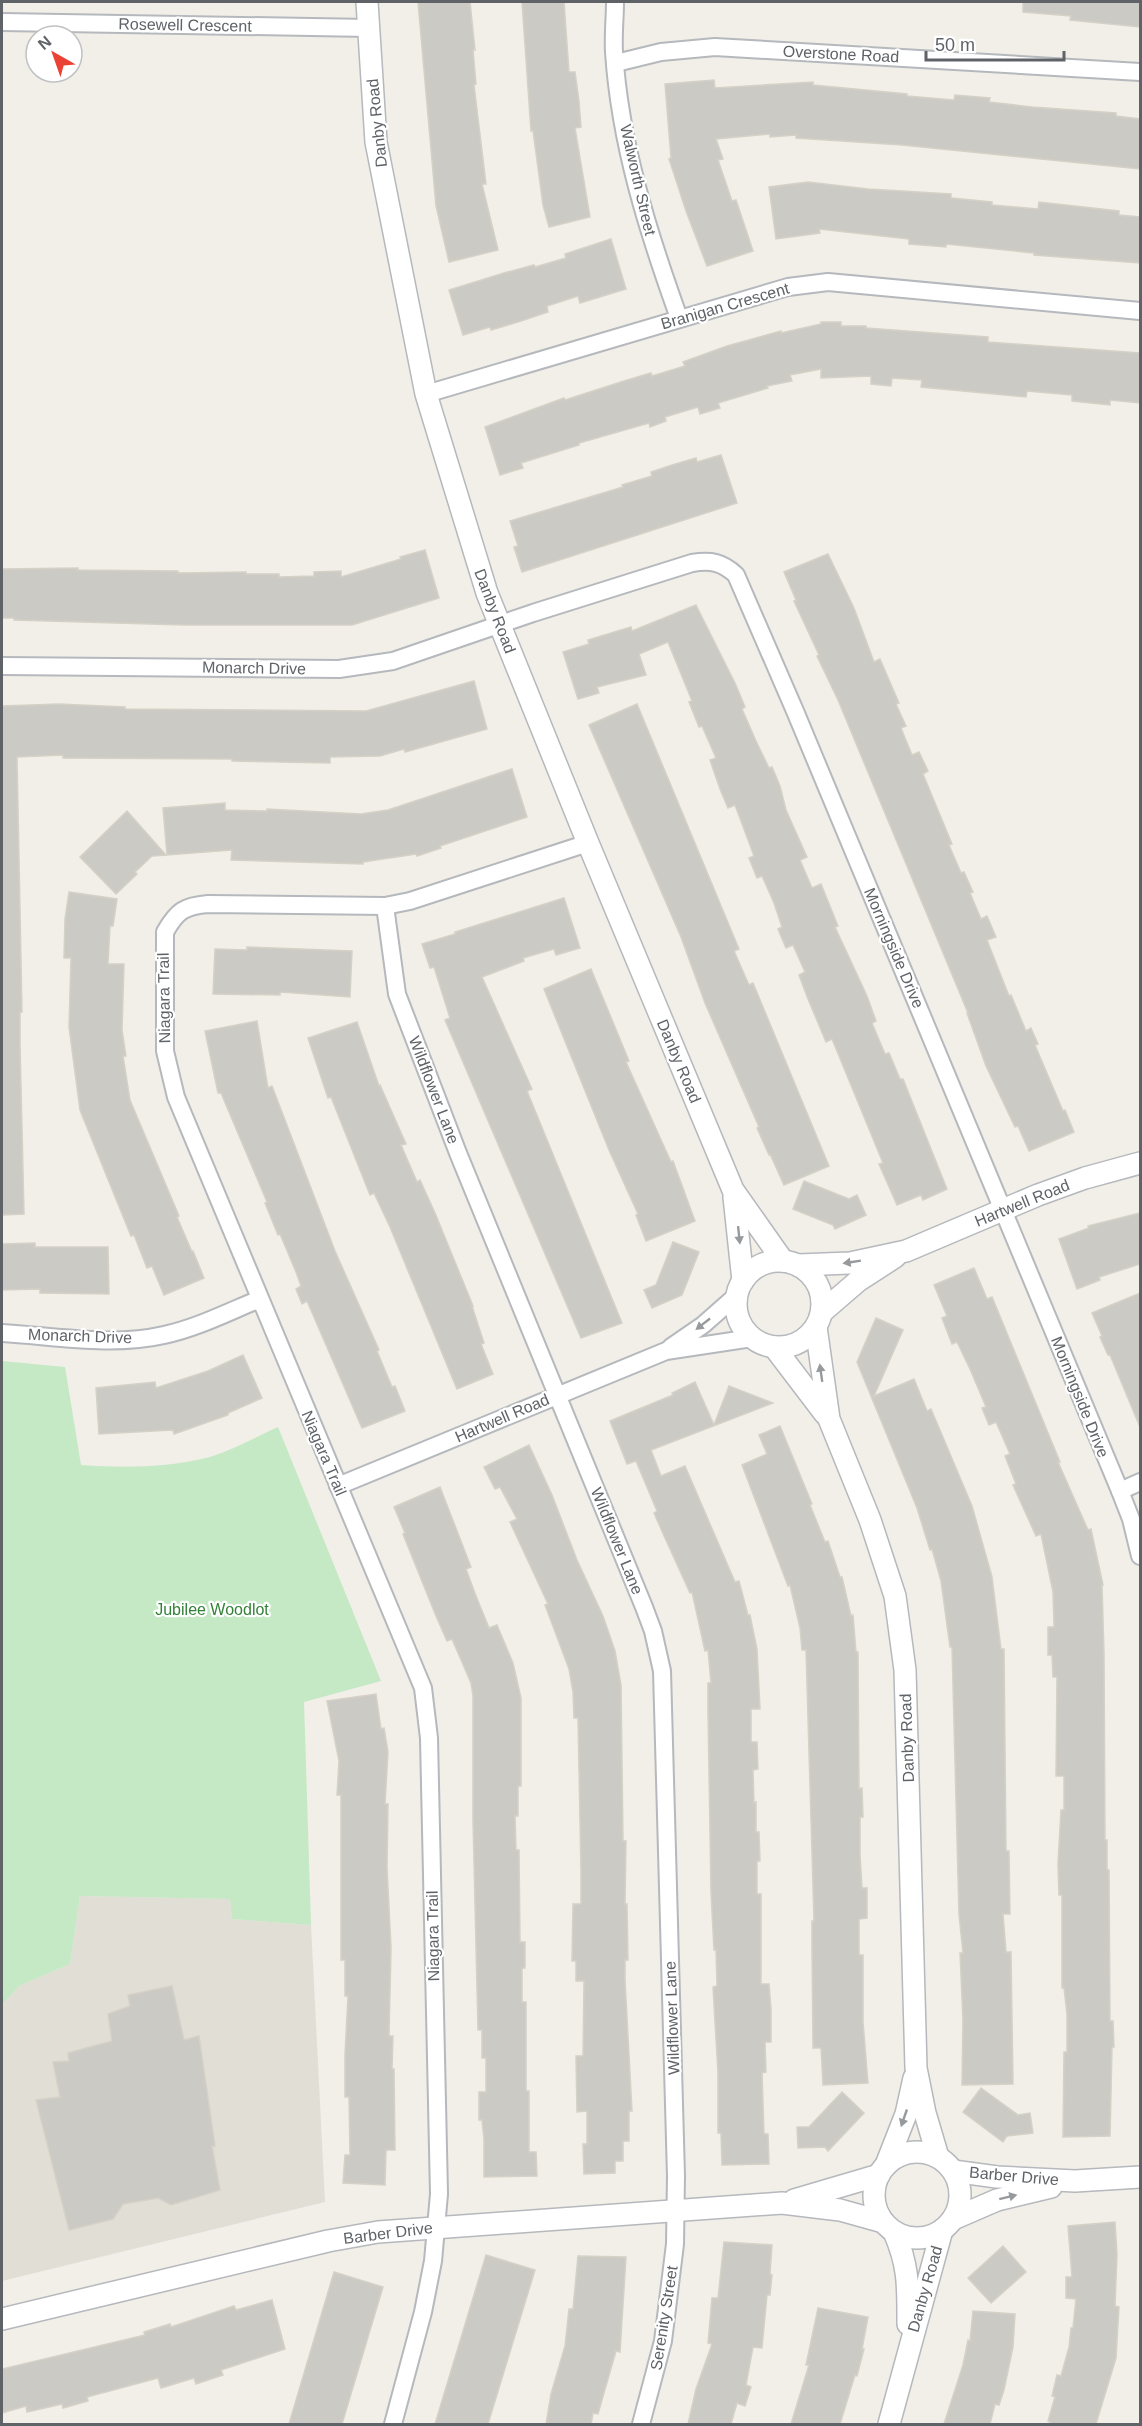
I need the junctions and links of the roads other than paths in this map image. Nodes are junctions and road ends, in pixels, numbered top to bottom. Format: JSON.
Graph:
{"nodes":[{"id":1,"x":367,"y":2,"type":"edge"},
{"id":2,"x":615,"y":2,"type":"edge"},
{"id":3,"x":2,"y":22,"type":"edge"},
{"id":4,"x":369,"y":28,"type":"junction"},
{"id":5,"x":616,"y":63,"type":"junction"},
{"id":6,"x":1140,"y":72,"type":"edge"},
{"id":7,"x":1140,"y":311,"type":"edge"},
{"id":8,"x":679,"y":318,"type":"junction"},
{"id":9,"x":426,"y":394,"type":"junction"},
{"id":10,"x":499,"y":625,"type":"junction"},
{"id":11,"x":2,"y":666,"type":"edge"},
{"id":12,"x":588,"y":843,"type":"junction"},
{"id":13,"x":385,"y":906,"type":"junction"},
{"id":14,"x":1140,"y":1163,"type":"edge"},
{"id":15,"x":733,"y":1190,"type":"junction"},
{"id":16,"x":1003,"y":1210,"type":"junction"},
{"id":17,"x":906,"y":1251,"type":"junction"},
{"id":18,"x":791,"y":1263,"type":"junction"},
{"id":19,"x":740,"y":1288,"type":"junction"},
{"id":20,"x":260,"y":1299,"type":"junction"},
{"id":21,"x":819,"y":1319,"type":"junction"},
{"id":22,"x":2,"y":1332,"type":"edge"},
{"id":23,"x":752,"y":1338,"type":"junction"},
{"id":24,"x":774,"y":1347,"type":"junction"},
{"id":25,"x":666,"y":1351,"type":"junction"},
{"id":26,"x":557,"y":1395,"type":"junction"},
{"id":27,"x":829,"y":1419,"type":"junction"},
{"id":28,"x":1140,"y":1482,"type":"edge"},
{"id":29,"x":338,"y":1486,"type":"junction"},
{"id":30,"x":1120,"y":1491,"type":"junction"},
{"id":31,"x":1140,"y":1556,"type":"edge"},
{"id":32,"x":916,"y":2068,"type":"junction"},
{"id":33,"x":946,"y":2164,"type":"junction"},
{"id":34,"x":883,"y":2170,"type":"junction"},
{"id":35,"x":1140,"y":2176,"type":"edge"},
{"id":36,"x":1075,"y":2181,"type":"junction"},
{"id":37,"x":782,"y":2203,"type":"junction"},
{"id":38,"x":676,"y":2211,"type":"junction"},
{"id":39,"x":948,"y":2224,"type":"junction"},
{"id":40,"x":436,"y":2227,"type":"junction"},
{"id":41,"x":889,"y":2227,"type":"junction"},
{"id":42,"x":2,"y":2319,"type":"edge"},
{"id":43,"x":908,"y":2348,"type":"junction"},
{"id":44,"x":393,"y":2424,"type":"edge"},
{"id":45,"x":641,"y":2424,"type":"edge"},
{"id":46,"x":889,"y":2424,"type":"edge"}],
"edges":[{"from":1,"to":4,"type":"street","name":"Danby Road"},
{"from":2,"to":5,"type":"street","name":"Walworth Street"},
{"from":3,"to":4,"type":"street","name":"Rosewell Crescent"},
{"from":4,"to":9,"type":"street","name":"Danby Road"},
{"from":5,"to":6,"type":"street","name":"Overstone Road"},
{"from":5,"to":8,"type":"street","name":"Walworth Street"},
{"from":7,"to":8,"type":"street","name":"Branigan Crescent"},
{"from":8,"to":9,"type":"street","name":"Branigan Crescent"},
{"from":9,"to":10,"type":"street","name":"Danby Road"},
{"from":10,"to":11,"type":"street","name":"Monarch Drive"},
{"from":10,"to":12,"type":"street","name":"Danby Road"},
{"from":10,"to":16,"type":"street","name":"Morningside Drive"},
{"from":12,"to":13,"type":"street","name":"Niagara Trail"},
{"from":12,"to":15,"type":"street","name":"Danby Road"},
{"from":13,"to":20,"type":"street","name":"Niagara Trail"},
{"from":13,"to":26,"type":"street","name":"Wildflower Lane"},
{"from":14,"to":16,"type":"street","name":"Hartwell Road"},
{"from":15,"to":18,"type":"street","name":"Danby Road"},
{"from":15,"to":19,"type":"street","name":"Danby Road","one_way":true},
{"from":16,"to":17,"type":"street","name":"Hartwell Road"},
{"from":16,"to":30,"type":"street","name":"Morningside Drive"},
{"from":17,"to":18,"type":"street","name":"Hartwell Road","one_way":true},
{"from":17,"to":21,"type":"street","name":"Hartwell Road"},
{"from":18,"to":19,"type":"street"},
{"from":18,"to":21,"type":"street"},
{"from":19,"to":23,"type":"street"},
{"from":19,"to":25,"type":"street","name":"Hartwell Road","one_way":true},
{"from":20,"to":22,"type":"street","name":"Monarch Drive"},
{"from":20,"to":29,"type":"street","name":"Niagara Trail"},
{"from":21,"to":24,"type":"street"},
{"from":27,"to":21,"type":"street","name":"Danby Road","one_way":true},
{"from":23,"to":24,"type":"street"},
{"from":23,"to":25,"type":"street","name":"Hartwell Road"},
{"from":24,"to":27,"type":"street","name":"Danby Road"},
{"from":25,"to":26,"type":"street","name":"Hartwell Road"},
{"from":26,"to":29,"type":"street","name":"Hartwell Road"},
{"from":26,"to":38,"type":"street","name":"Wildflower Lane"},
{"from":27,"to":32,"type":"street","name":"Danby Road"},
{"from":28,"to":30,"type":"street"},
{"from":29,"to":40,"type":"street","name":"Niagara Trail"},
{"from":30,"to":31,"type":"street","name":"Morningside Drive"},
{"from":32,"to":33,"type":"street","name":"Danby Road"},
{"from":32,"to":34,"type":"street","name":"Danby Road","one_way":true},
{"from":33,"to":34,"type":"street"},
{"from":33,"to":36,"type":"street","name":"Barber Drive"},
{"from":33,"to":39,"type":"street"},
{"from":34,"to":37,"type":"street","name":"Barber Drive"},
{"from":34,"to":41,"type":"street"},
{"from":35,"to":36,"type":"street","name":"Barber Drive"},
{"from":39,"to":36,"type":"street","name":"Barber Drive","one_way":true},
{"from":37,"to":38,"type":"street","name":"Barber Drive"},
{"from":37,"to":41,"type":"street","name":"Barber Drive"},
{"from":38,"to":40,"type":"street","name":"Barber Drive"},
{"from":38,"to":45,"type":"street","name":"Serenity Street"},
{"from":39,"to":41,"type":"street"},
{"from":39,"to":43,"type":"street","name":"Danby Road"},
{"from":40,"to":42,"type":"street","name":"Barber Drive"},
{"from":40,"to":44,"type":"street","name":"Niagara Trail"},
{"from":41,"to":43,"type":"street","name":"Danby Road"},
{"from":43,"to":46,"type":"street","name":"Danby Road"}]}
